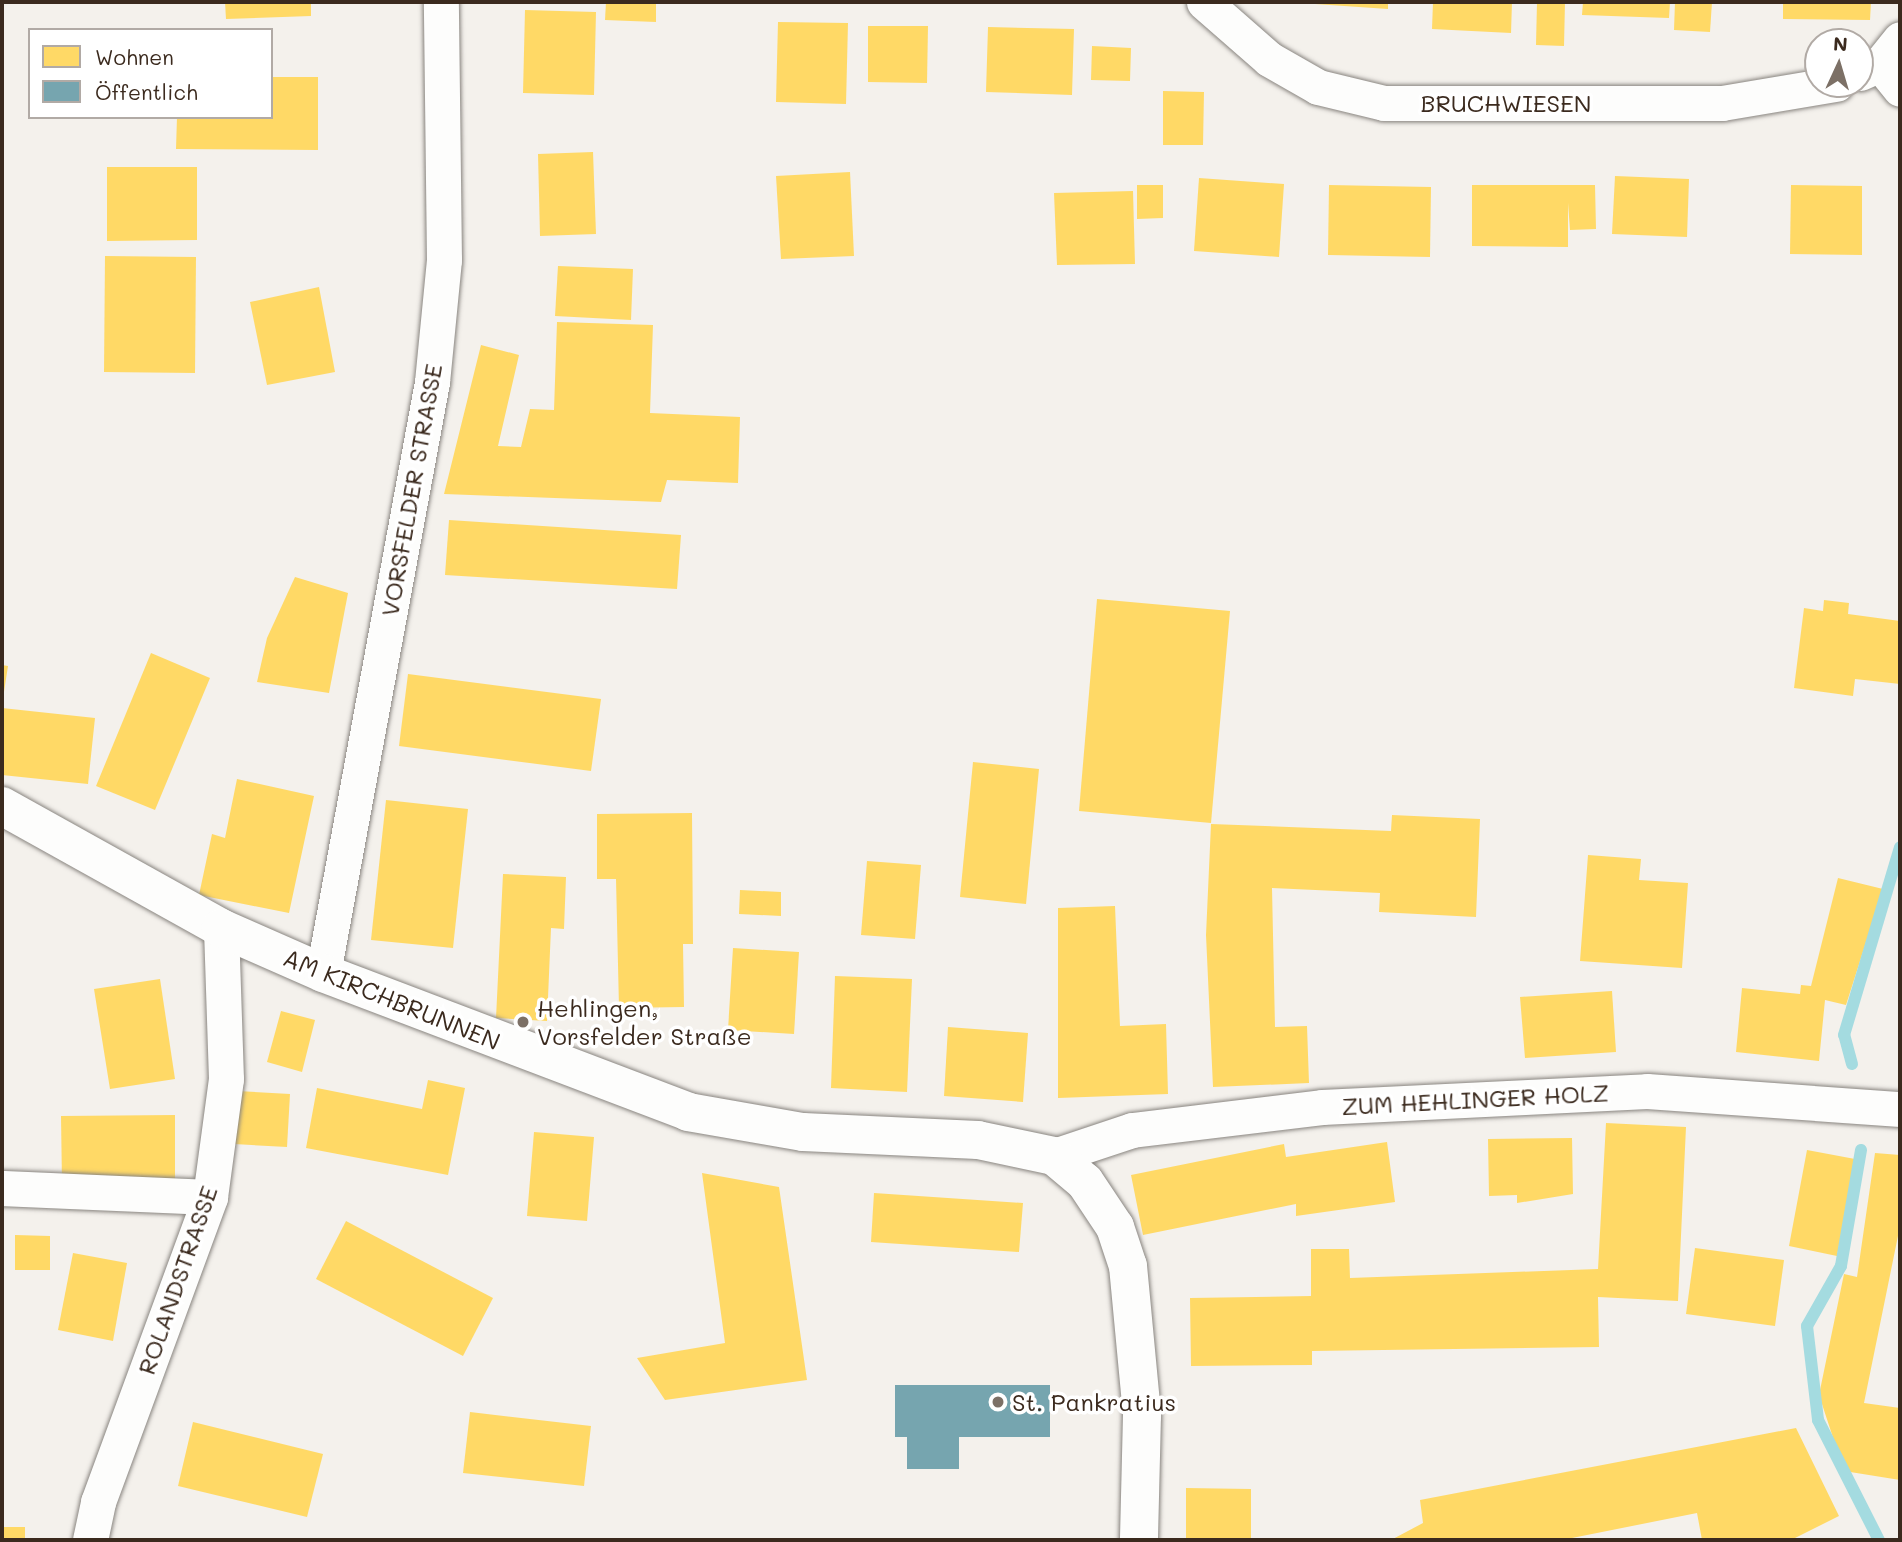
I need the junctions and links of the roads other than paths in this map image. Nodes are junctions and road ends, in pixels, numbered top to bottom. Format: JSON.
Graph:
{"nodes":[{"id":1,"x":441,"y":2,"type":"edge"},
{"id":2,"x":1204,"y":2,"type":"edge"},
{"id":3,"x":1804,"y":89,"type":"edge"},
{"id":4,"x":2,"y":806,"type":"edge"},
{"id":5,"x":221,"y":928,"type":"junction"},
{"id":6,"x":323,"y":973,"type":"junction"},
{"id":7,"x":1900,"y":1109,"type":"edge"},
{"id":8,"x":1054,"y":1156,"type":"junction"},
{"id":9,"x":2,"y":1188,"type":"edge"},
{"id":10,"x":210,"y":1197,"type":"junction"},
{"id":11,"x":90,"y":1540,"type":"edge"},
{"id":12,"x":1139,"y":1540,"type":"edge"}],
"edges":[{"from":1,"to":6,"type":"street","name":"VORSFELDER STRASSE"},
{"from":2,"to":3,"type":"street","name":"BRUCHWIESEN"},
{"from":4,"to":5,"type":"main road","name":"AM KIRCHBRUNNEN"},
{"from":5,"to":6,"type":"main road","name":"AM KIRCHBRUNNEN"},
{"from":5,"to":10,"type":"street","name":"ROLANDSTRASSE"},
{"from":6,"to":8,"type":"main road","name":"AM KIRCHBRUNNEN"},
{"from":7,"to":8,"type":"street","name":"ZUM HEHLINGER HOLZ"},
{"from":8,"to":12,"type":"main road"},
{"from":9,"to":10,"type":"street"},
{"from":10,"to":11,"type":"street","name":"ROLANDSTRASSE"}]}
